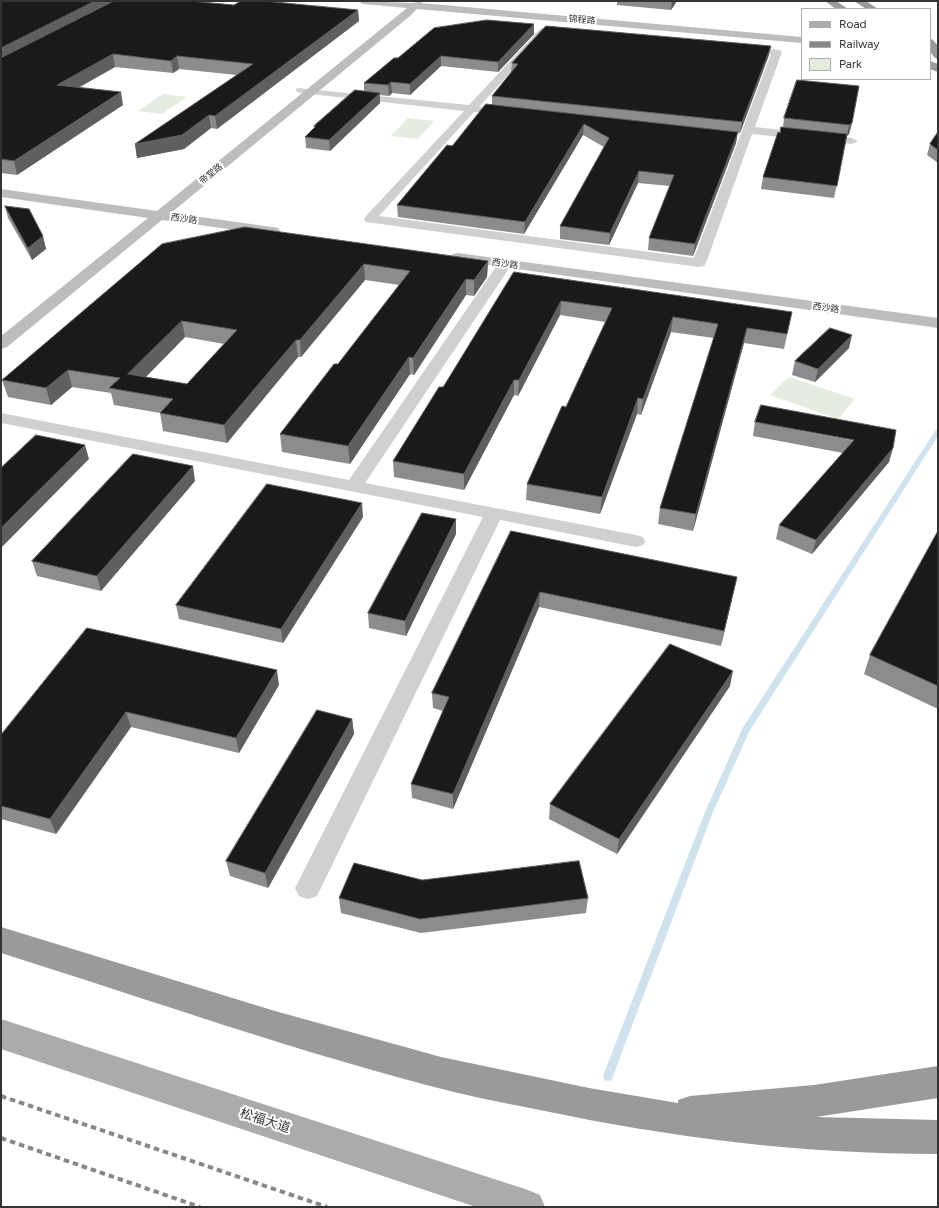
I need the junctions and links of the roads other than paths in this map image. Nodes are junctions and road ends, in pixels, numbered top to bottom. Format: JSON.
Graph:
{"nodes":[{"id":1,"x":363,"y":1,"type":"edge"},
{"id":2,"x":434,"y":1,"type":"edge"},
{"id":3,"x":830,"y":1,"type":"edge"},
{"id":4,"x":859,"y":1,"type":"edge"},
{"id":5,"x":414,"y":3,"type":"edge"},
{"id":6,"x":841,"y":8,"type":"edge"},
{"id":7,"x":872,"y":8,"type":"edge"},
{"id":8,"x":801,"y":34,"type":"edge"},
{"id":9,"x":801,"y":40,"type":"edge"},
{"id":10,"x":931,"y":45,"type":"edge"},
{"id":11,"x":938,"y":54,"type":"edge"},
{"id":12,"x":307,"y":90,"type":"junction"},
{"id":13,"x":472,"y":109,"type":"junction"},
{"id":14,"x":495,"y":111,"type":"edge"},
{"id":15,"x":743,"y":136,"type":"junction"},
{"id":16,"x":852,"y":141,"type":"dead end"},
{"id":17,"x":1,"y":193,"type":"edge"},
{"id":18,"x":144,"y":213,"type":"junction"},
{"id":19,"x":160,"y":215,"type":"junction"},
{"id":20,"x":286,"y":233,"type":"edge"},
{"id":21,"x":442,"y":255,"type":"edge"},
{"id":22,"x":505,"y":264,"type":"junction"},
{"id":23,"x":32,"y":302,"type":"dead end"},
{"id":24,"x":938,"y":323,"type":"edge"},
{"id":25,"x":1,"y":344,"type":"edge"},
{"id":26,"x":1,"y":418,"type":"edge"},
{"id":27,"x":354,"y":486,"type":"junction"},
{"id":28,"x":494,"y":514,"type":"junction"},
{"id":29,"x":636,"y":541,"type":"dead end"},
{"id":30,"x":308,"y":888,"type":"dead end"},
{"id":31,"x":1,"y":940,"type":"edge"},
{"id":32,"x":1,"y":1034,"type":"edge"},
{"id":33,"x":938,"y":1082,"type":"edge"},
{"id":34,"x":643,"y":1114,"type":"junction"},
{"id":35,"x":938,"y":1137,"type":"edge"},
{"id":36,"x":528,"y":1207,"type":"edge"}],
"edges":[{"from":1,"to":5,"type":"street","name":"锦程路"},
{"from":2,"to":8,"type":"street","name":"锦程路"},
{"from":3,"to":6,"type":"highway"},
{"from":4,"to":7,"type":"highway"},
{"from":5,"to":9,"type":"street","name":"锦程路"},
{"from":5,"to":12,"type":"street","name":"帝堂路"},
{"from":10,"to":11,"type":"highway","bridge":true},
{"from":12,"to":13,"type":"street"},
{"from":12,"to":18,"type":"street","name":"帝堂路"},
{"from":12,"to":19,"type":"street","name":"帝堂路"},
{"from":13,"to":14,"type":"street"},
{"from":13,"to":15,"type":"street"},
{"from":13,"to":15,"type":"street"},
{"from":15,"to":16,"type":"street"},
{"from":17,"to":18,"type":"street","name":"西沙路"},
{"from":18,"to":19,"type":"street","name":"西沙路"},
{"from":18,"to":23,"type":"street","name":"帝堂路"},
{"from":19,"to":20,"type":"street","name":"西沙路"},
{"from":19,"to":25,"type":"street","name":"帝堂路"},
{"from":21,"to":22,"type":"street","name":"西沙路"},
{"from":22,"to":24,"type":"street","name":"西沙路"},
{"from":22,"to":27,"type":"street"},
{"from":26,"to":27,"type":"street"},
{"from":27,"to":28,"type":"street"},
{"from":28,"to":29,"type":"street"},
{"from":28,"to":30,"type":"street"},
{"from":31,"to":34,"type":"highway"},
{"from":32,"to":36,"type":"main road","name":"松福大道"},
{"from":33,"to":34,"type":"highway"},
{"from":34,"to":35,"type":"highway"}]}
